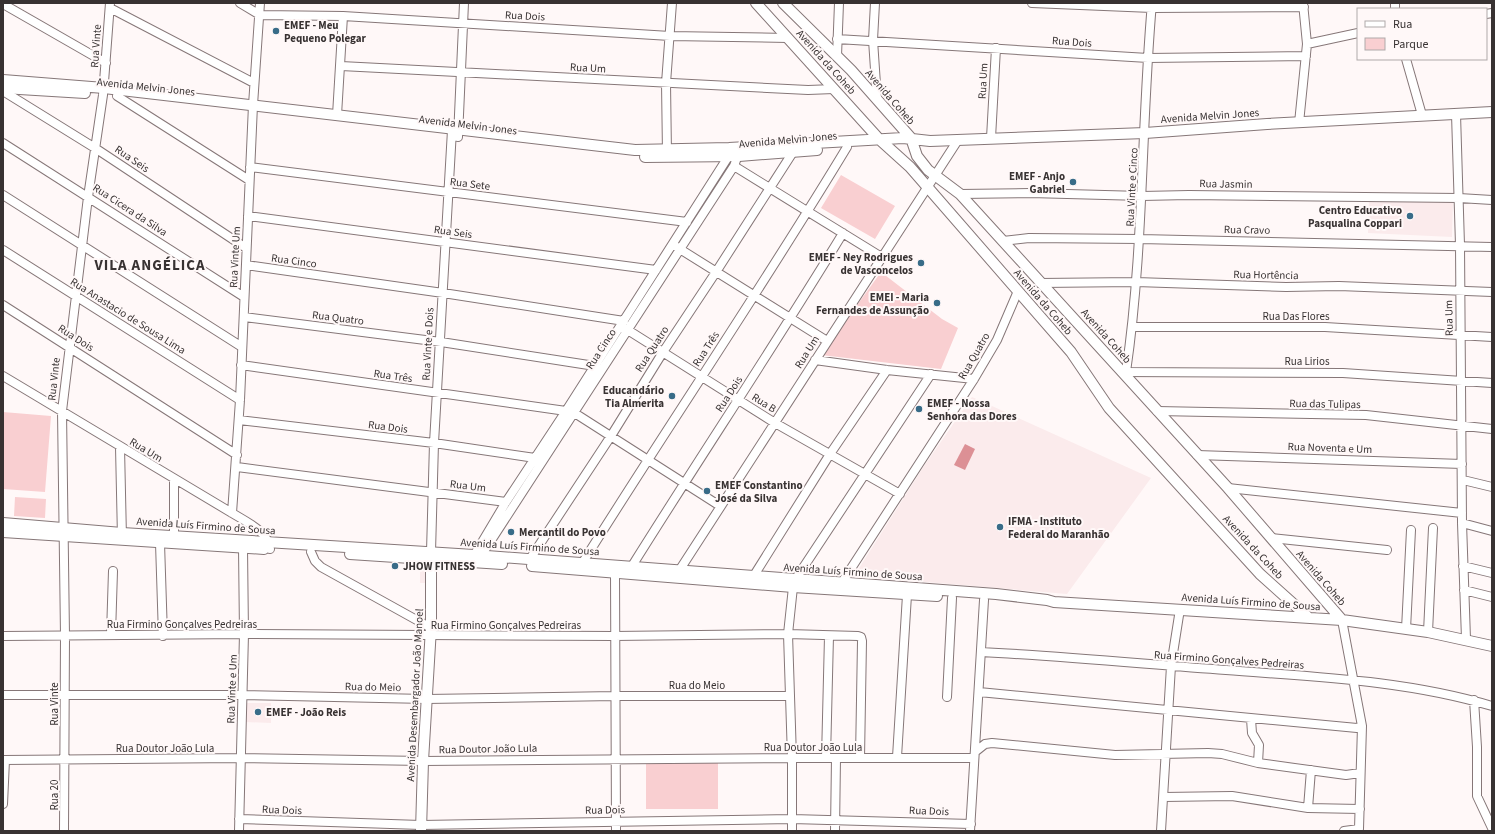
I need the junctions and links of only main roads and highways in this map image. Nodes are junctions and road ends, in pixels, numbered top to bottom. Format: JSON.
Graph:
{"nodes":[{"id":1,"x":756,"y":3,"type":"edge"},
{"id":2,"x":783,"y":3,"type":"edge"},
{"id":3,"x":851,"y":70,"type":"joint"},
{"id":4,"x":3,"y":80,"type":"edge"},
{"id":5,"x":3,"y":89,"type":"edge"},
{"id":6,"x":104,"y":91,"type":"junction"},
{"id":7,"x":253,"y":108,"type":"junction"},
{"id":8,"x":1492,"y":112,"type":"edge"},
{"id":9,"x":455,"y":133,"type":"junction"},
{"id":10,"x":912,"y":141,"type":"junction"},
{"id":11,"x":882,"y":142,"type":"junction"},
{"id":12,"x":734,"y":155,"type":"junction"},
{"id":13,"x":3,"y":523,"type":"edge"},
{"id":14,"x":3,"y":532,"type":"edge"},
{"id":15,"x":64,"y":532,"type":"junction"},
{"id":16,"x":122,"y":537,"type":"junction"},
{"id":17,"x":174,"y":540,"type":"junction"},
{"id":18,"x":270,"y":546,"type":"junction"},
{"id":19,"x":432,"y":556,"type":"junction"},
{"id":20,"x":476,"y":558,"type":"junction"},
{"id":21,"x":540,"y":563,"type":"junction"},
{"id":22,"x":678,"y":573,"type":"junction"},
{"id":23,"x":794,"y":584,"type":"junction"},
{"id":24,"x":914,"y":593,"type":"junction"},
{"id":25,"x":1054,"y":602,"type":"junction"},
{"id":26,"x":1309,"y":618,"type":"junction"},
{"id":27,"x":1342,"y":620,"type":"junction"},
{"id":28,"x":1492,"y":646,"type":"edge"},
{"id":29,"x":421,"y":828,"type":"edge"}],
"edges":[{"from":1,"to":11,"type":"main road","name":"Avenida da Coheb"},
{"from":2,"to":3,"type":"main road","name":"Avenida da Coheb"},
{"from":3,"to":10,"type":"main road","name":"Avenida Coheb"},
{"from":4,"to":6,"type":"main road","name":"Avenida Melvin Jones"},
{"from":5,"to":6,"type":"main road","name":"Avenida Melvin Jones"},
{"from":6,"to":7,"type":"main road","name":"Avenida Melvin Jones"},
{"from":6,"to":7,"type":"main road","name":"Avenida Melvin Jones"},
{"from":7,"to":9,"type":"main road","name":"Avenida Melvin Jones"},
{"from":7,"to":9,"type":"main road","name":"Avenida Melvin Jones"},
{"from":8,"to":10,"type":"main road","name":"Avenida Melvin Jones"},
{"from":9,"to":12,"type":"main road","name":"Avenida Melvin Jones"},
{"from":10,"to":11,"type":"main road","name":"Avenida Melvin Jones"},
{"from":10,"to":27,"type":"main road","name":"Avenida Coheb"},
{"from":11,"to":12,"type":"main road","name":"Avenida Melvin Jones"},
{"from":11,"to":12,"type":"main road","name":"Avenida Melvin Jones"},
{"from":11,"to":26,"type":"main road","name":"Avenida da Coheb"},
{"from":13,"to":15,"type":"main road","name":"Avenida Luís Firmino de Sousa"},
{"from":14,"to":15,"type":"main road","name":"Avenida Luís Firmino de Sousa"},
{"from":15,"to":16,"type":"main road","name":"Avenida Luís Firmino de Sousa"},
{"from":16,"to":17,"type":"main road","name":"Avenida Luís Firmino de Sousa"},
{"from":16,"to":17,"type":"main road","name":"Avenida Luís Firmino de Sousa"},
{"from":17,"to":18,"type":"main road","name":"Avenida Luís Firmino de Sousa"},
{"from":17,"to":18,"type":"main road","name":"Avenida Luís Firmino de Sousa"},
{"from":18,"to":19,"type":"main road","name":"Avenida Luís Firmino de Sousa"},
{"from":18,"to":19,"type":"main road","name":"Avenida Luís Firmino de Sousa"},
{"from":19,"to":20,"type":"main road","name":"Avenida Luís Firmino de Sousa"},
{"from":19,"to":29,"type":"main road","name":"Avenida Desembargador João Manoel"},
{"from":20,"to":21,"type":"main road","name":"Avenida Luís Firmino de Sousa"},
{"from":20,"to":21,"type":"main road","name":"Avenida Luís Firmino de Sousa"},
{"from":21,"to":22,"type":"main road","name":"Avenida Luís Firmino de Sousa"},
{"from":21,"to":22,"type":"main road","name":"Avenida Luís Firmino de Sousa"},
{"from":22,"to":23,"type":"main road","name":"Avenida Luís Firmino de Sousa"},
{"from":22,"to":23,"type":"main road","name":"Avenida Luís Firmino de Sousa"},
{"from":23,"to":24,"type":"main road","name":"Avenida Luís Firmino de Sousa"},
{"from":24,"to":25,"type":"main road","name":"Avenida Luís Firmino de Sousa"},
{"from":24,"to":25,"type":"main road","name":"Avenida Luís Firmino de Sousa"},
{"from":25,"to":26,"type":"main road","name":"Avenida Luís Firmino de Sousa"},
{"from":26,"to":27,"type":"main road","name":"Avenida Luís Firmino de Sousa"},
{"from":27,"to":28,"type":"main road","name":"Avenida Luís Firmino de Sousa"}]}
